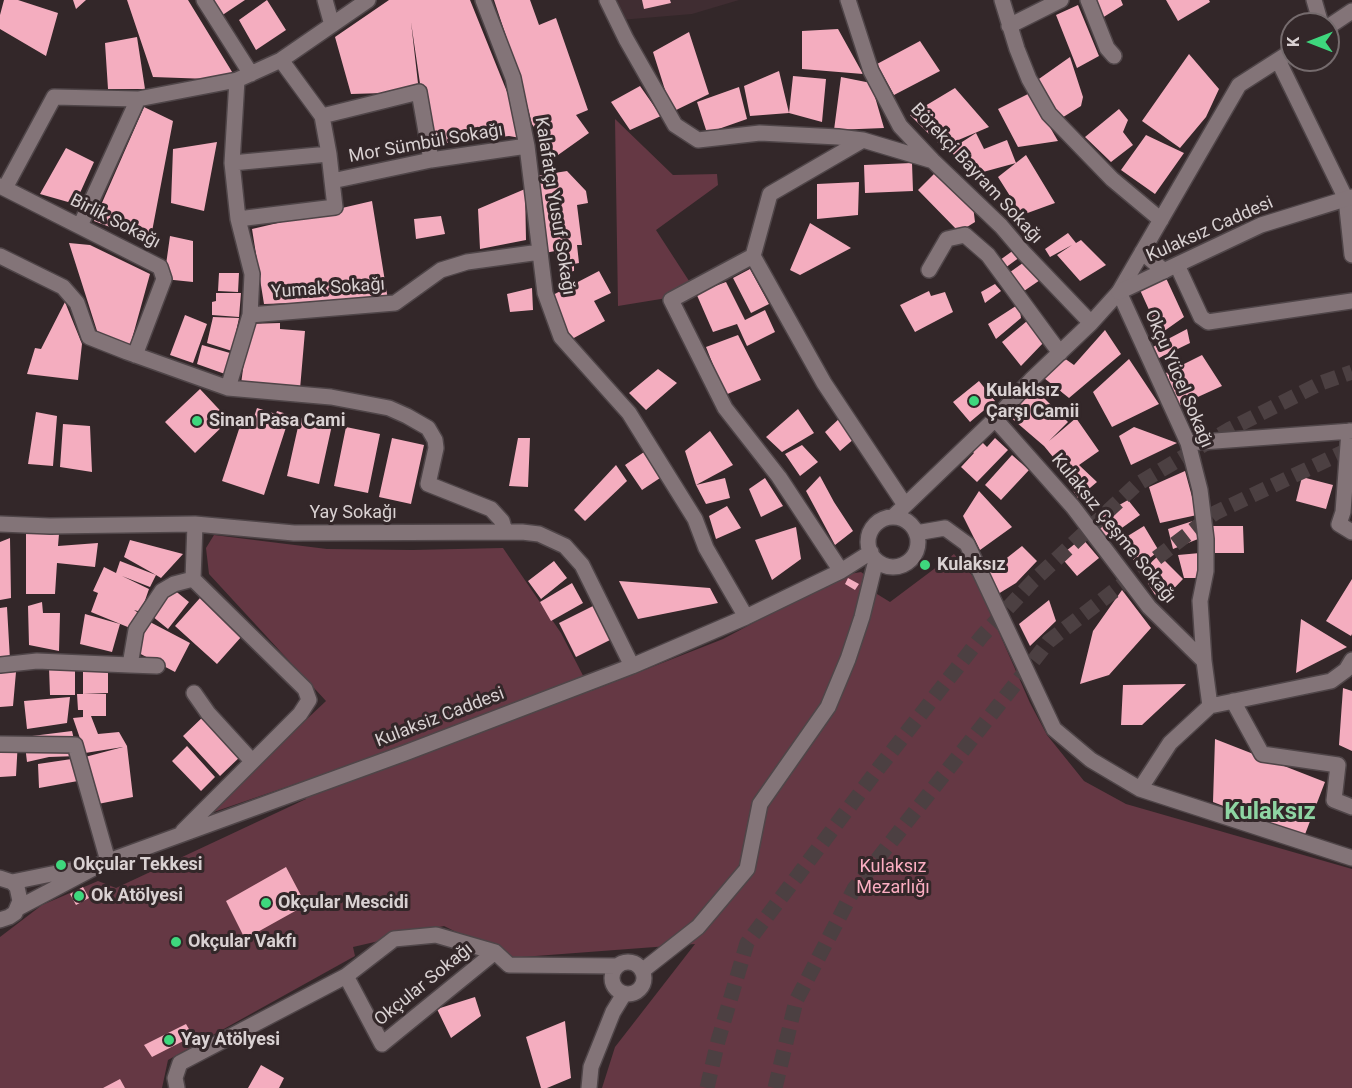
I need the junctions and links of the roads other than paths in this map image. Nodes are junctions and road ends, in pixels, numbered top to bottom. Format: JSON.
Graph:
{"nodes":[{"id":1,"x":204,"y":0,"type":"edge"},
{"id":2,"x":326,"y":0,"type":"edge"},
{"id":3,"x":368,"y":0,"type":"edge"},
{"id":4,"x":483,"y":0,"type":"edge"},
{"id":5,"x":607,"y":0,"type":"edge"},
{"id":6,"x":848,"y":0,"type":"edge"},
{"id":7,"x":1002,"y":0,"type":"edge"},
{"id":8,"x":1061,"y":0,"type":"edge"},
{"id":9,"x":1088,"y":0,"type":"edge"},
{"id":10,"x":332,"y":25,"type":"junction"},
{"id":11,"x":1009,"y":26,"type":"junction"},
{"id":12,"x":1114,"y":56,"type":"dead end"},
{"id":13,"x":281,"y":60,"type":"junction"},
{"id":14,"x":1278,"y":60,"type":"joint"},
{"id":15,"x":251,"y":74,"type":"junction"},
{"id":16,"x":237,"y":80,"type":"junction"},
{"id":17,"x":138,"y":99,"type":"junction"},
{"id":18,"x":322,"y":116,"type":"junction"},
{"id":19,"x":862,"y":140,"type":"junction"},
{"id":20,"x":527,"y":146,"type":"junction"},
{"id":21,"x":329,"y":154,"type":"junction"},
{"id":22,"x":431,"y":160,"type":"junction"},
{"id":23,"x":933,"y":161,"type":"junction"},
{"id":24,"x":232,"y":162,"type":"junction"},
{"id":25,"x":332,"y":181,"type":"junction"},
{"id":26,"x":2,"y":187,"type":"edge"},
{"id":27,"x":1349,"y":198,"type":"edge"},
{"id":28,"x":238,"y":219,"type":"junction"},
{"id":29,"x":1161,"y":220,"type":"junction"},
{"id":30,"x":80,"y":226,"type":"junction"},
{"id":31,"x":540,"y":252,"type":"junction"},
{"id":32,"x":1142,"y":252,"type":"junction"},
{"id":33,"x":1352,"y":255,"type":"edge"},
{"id":34,"x":0,"y":256,"type":"edge"},
{"id":35,"x":753,"y":256,"type":"junction"},
{"id":36,"x":1170,"y":268,"type":"junction"},
{"id":37,"x":929,"y":270,"type":"dead end"},
{"id":38,"x":1119,"y":291,"type":"junction"},
{"id":39,"x":1352,"y":301,"type":"edge"},
{"id":40,"x":250,"y":315,"type":"junction"},
{"id":41,"x":1092,"y":323,"type":"junction"},
{"id":42,"x":1060,"y":353,"type":"junction"},
{"id":43,"x":135,"y":356,"type":"junction"},
{"id":44,"x":228,"y":388,"type":"junction"},
{"id":45,"x":995,"y":419,"type":"junction"},
{"id":46,"x":1350,"y":431,"type":"edge"},
{"id":47,"x":1188,"y":443,"type":"junction"},
{"id":48,"x":905,"y":505,"type":"junction"},
{"id":49,"x":893,"y":517,"type":"junction"},
{"id":50,"x":0,"y":524,"type":"edge"},
{"id":51,"x":195,"y":524,"type":"junction"},
{"id":52,"x":505,"y":532,"type":"junction"},
{"id":53,"x":1352,"y":532,"type":"edge"},
{"id":54,"x":916,"y":533,"type":"junction"},
{"id":55,"x":873,"y":556,"type":"junction"},
{"id":56,"x":841,"y":571,"type":"junction"},
{"id":57,"x":193,"y":579,"type":"junction"},
{"id":58,"x":746,"y":617,"type":"junction"},
{"id":59,"x":1352,"y":660,"type":"edge"},
{"id":60,"x":1204,"y":661,"type":"junction"},
{"id":61,"x":0,"y":665,"type":"edge"},
{"id":62,"x":130,"y":665,"type":"junction"},
{"id":63,"x":157,"y":666,"type":"dead end"},
{"id":64,"x":632,"y":666,"type":"junction"},
{"id":65,"x":1344,"y":679,"type":"edge"},
{"id":66,"x":194,"y":693,"type":"dead end"},
{"id":67,"x":1233,"y":701,"type":"junction"},
{"id":68,"x":1210,"y":706,"type":"junction"},
{"id":69,"x":0,"y":744,"type":"edge"},
{"id":70,"x":252,"y":761,"type":"junction"},
{"id":71,"x":1140,"y":789,"type":"junction"},
{"id":72,"x":1352,"y":807,"type":"edge"},
{"id":73,"x":179,"y":836,"type":"junction"},
{"id":74,"x":1352,"y":858,"type":"edge"},
{"id":75,"x":106,"y":862,"type":"junction"},
{"id":76,"x":4,"y":877,"type":"edge"},
{"id":77,"x":18,"y":908,"type":"junction"},
{"id":78,"x":1,"y":920,"type":"edge"},
{"id":79,"x":495,"y":952,"type":"junction"},
{"id":80,"x":617,"y":966,"type":"junction"},
{"id":81,"x":642,"y":971,"type":"junction"},
{"id":82,"x":346,"y":976,"type":"junction"},
{"id":83,"x":624,"y":994,"type":"junction"},
{"id":84,"x":177,"y":1088,"type":"edge"},
{"id":85,"x":589,"y":1088,"type":"edge"}],
"edges":[{"from":1,"to":15,"type":"street"},
{"from":2,"to":10,"type":"street"},
{"from":3,"to":10,"type":"street"},
{"from":4,"to":20,"type":"street","name":"Kalafatçı Yusuf Sokağı"},
{"from":5,"to":19,"type":"street"},
{"from":6,"to":23,"type":"street","name":"Börekçi Bayram Sokağı"},
{"from":7,"to":11,"type":"street"},
{"from":8,"to":11,"type":"street"},
{"from":9,"to":12,"type":"street"},
{"from":10,"to":13,"type":"street"},
{"from":11,"to":29,"type":"street"},
{"from":13,"to":15,"type":"street"},
{"from":13,"to":18,"type":"street"},
{"from":14,"to":27,"type":"street"},
{"from":14,"to":29,"type":"street"},
{"from":15,"to":16,"type":"street"},
{"from":16,"to":17,"type":"street"},
{"from":16,"to":24,"type":"street"},
{"from":17,"to":26,"type":"street"},
{"from":17,"to":30,"type":"street"},
{"from":18,"to":21,"type":"street"},
{"from":18,"to":22,"type":"street"},
{"from":19,"to":23,"type":"street"},
{"from":19,"to":35,"type":"street"},
{"from":20,"to":22,"type":"street","name":"Mor Sümbül Sokağı"},
{"from":20,"to":31,"type":"street","name":"Kalafatçı Yusuf Sokağı"},
{"from":21,"to":24,"type":"street"},
{"from":21,"to":25,"type":"street"},
{"from":22,"to":25,"type":"street","name":"Mor Sümbül Sokağı"},
{"from":23,"to":41,"type":"street","name":"Börekçi Bayram Sokağı"},
{"from":24,"to":28,"type":"street"},
{"from":25,"to":28,"type":"street"},
{"from":26,"to":30,"type":"street","name":"Birlik Sokağı"},
{"from":27,"to":33,"type":"street"},
{"from":27,"to":36,"type":"street","name":"Kulaksız Caddesi"},
{"from":28,"to":40,"type":"street"},
{"from":29,"to":32,"type":"street"},
{"from":30,"to":43,"type":"street","name":"Birlik Sokağı"},
{"from":31,"to":40,"type":"street","name":"Yumak Sokağı"},
{"from":31,"to":58,"type":"street","name":"Kalafatçı Yusuf Sokağı"},
{"from":32,"to":36,"type":"street"},
{"from":32,"to":38,"type":"street"},
{"from":34,"to":43,"type":"street"},
{"from":35,"to":48,"type":"street"},
{"from":35,"to":56,"type":"street"},
{"from":36,"to":38,"type":"street","name":"Kulaksız Caddesi"},
{"from":36,"to":39,"type":"street"},
{"from":37,"to":42,"type":"street"},
{"from":38,"to":41,"type":"street"},
{"from":38,"to":47,"type":"street","name":"Okçu Yücel Sokağı"},
{"from":40,"to":44,"type":"street"},
{"from":41,"to":42,"type":"street"},
{"from":42,"to":45,"type":"street"},
{"from":43,"to":44,"type":"street"},
{"from":44,"to":52,"type":"street"},
{"from":45,"to":48,"type":"street"},
{"from":45,"to":60,"type":"street","name":"Kulaksız Çeşme Sokağı"},
{"from":46,"to":47,"type":"street"},
{"from":46,"to":53,"type":"street"},
{"from":47,"to":60,"type":"street","name":"Okçu Yücel Sokağı"},
{"from":48,"to":49,"type":"street"},
{"from":49,"to":54,"type":"street"},
{"from":49,"to":55,"type":"street"},
{"from":50,"to":51,"type":"street","name":"Yay Sokağı"},
{"from":51,"to":52,"type":"street","name":"Yay Sokağı"},
{"from":51,"to":57,"type":"street"},
{"from":52,"to":64,"type":"street","name":"Yay Sokağı"},
{"from":54,"to":55,"type":"street"},
{"from":54,"to":71,"type":"street"},
{"from":55,"to":56,"type":"street","name":"Kulaksiz Caddesi"},
{"from":55,"to":81,"type":"street"},
{"from":56,"to":58,"type":"street","name":"Kulaksiz Caddesi"},
{"from":57,"to":62,"type":"street"},
{"from":57,"to":70,"type":"street"},
{"from":58,"to":64,"type":"street","name":"Kulaksiz Caddesi"},
{"from":59,"to":65,"type":"street"},
{"from":60,"to":68,"type":"street","name":"Okçu Yücel Sokağı"},
{"from":61,"to":62,"type":"street"},
{"from":62,"to":63,"type":"street"},
{"from":64,"to":73,"type":"street","name":"Kulaksiz Caddesi"},
{"from":65,"to":67,"type":"street"},
{"from":66,"to":70,"type":"street"},
{"from":67,"to":68,"type":"street"},
{"from":67,"to":72,"type":"street"},
{"from":68,"to":71,"type":"street"},
{"from":69,"to":75,"type":"street"},
{"from":70,"to":73,"type":"street"},
{"from":71,"to":74,"type":"street"},
{"from":73,"to":75,"type":"street","name":"Kulaksiz Caddesi"},
{"from":75,"to":76,"type":"street"},
{"from":75,"to":77,"type":"street","name":"Kulaksiz Caddesi"},
{"from":76,"to":77,"type":"street"},
{"from":77,"to":78,"type":"street","name":"Kulaksiz Caddesi"},
{"from":79,"to":80,"type":"street"},
{"from":79,"to":82,"type":"street"},
{"from":79,"to":82,"type":"street","name":"Okçular Sokağı"},
{"from":80,"to":81,"type":"street"},
{"from":80,"to":83,"type":"street"},
{"from":81,"to":83,"type":"street"},
{"from":82,"to":84,"type":"street"},
{"from":83,"to":85,"type":"street"}]}
